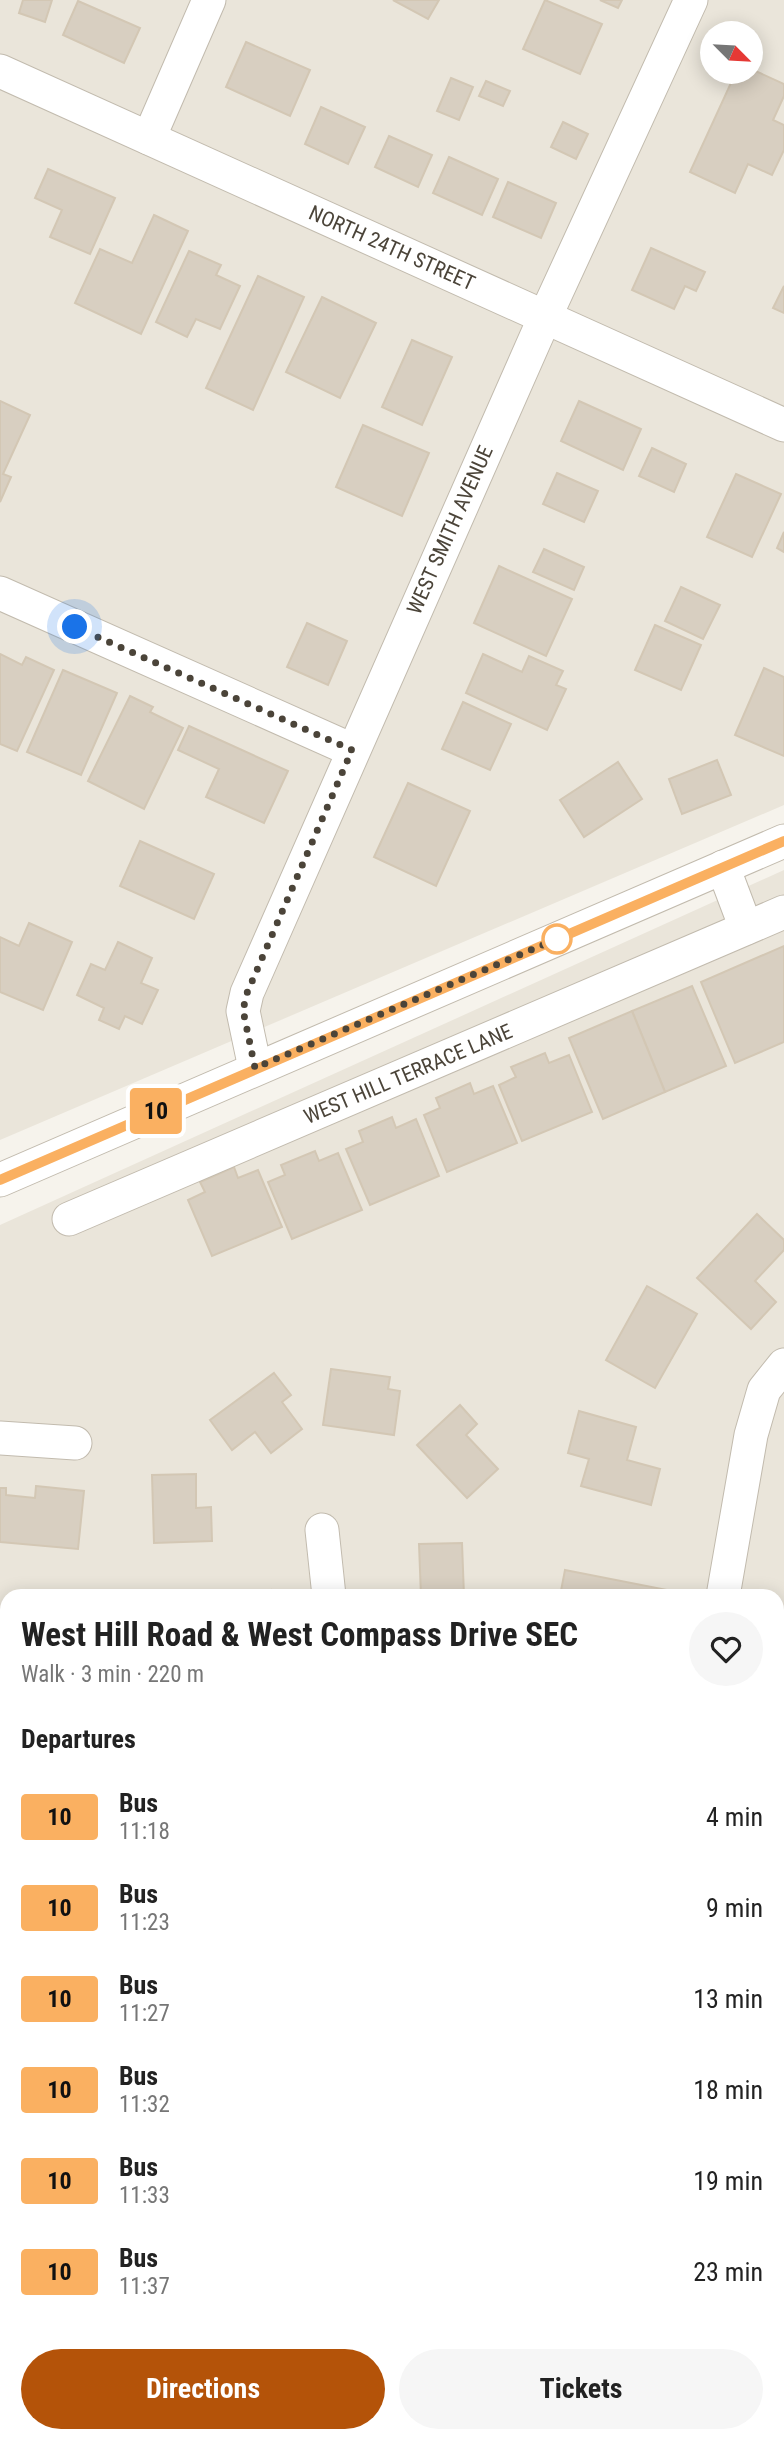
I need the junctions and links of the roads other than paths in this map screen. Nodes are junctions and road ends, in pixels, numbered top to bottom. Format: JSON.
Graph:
{"nodes":[{"id":1,"x":209,"y":0,"type":"edge"},
{"id":2,"x":691,"y":0,"type":"edge"},
{"id":3,"x":0,"y":71,"type":"edge"},
{"id":4,"x":149,"y":138,"type":"junction"},
{"id":5,"x":545,"y":317,"type":"junction"},
{"id":6,"x":784,"y":425,"type":"edge"},
{"id":7,"x":0,"y":593,"type":"edge"},
{"id":8,"x":352,"y":750,"type":"junction"},
{"id":9,"x":784,"y":841,"type":"edge"},
{"id":10,"x":723,"y":867,"type":"junction"},
{"id":11,"x":784,"y":912,"type":"edge"},
{"id":12,"x":746,"y":928,"type":"junction"},
{"id":13,"x":255,"y":1068,"type":"junction"},
{"id":14,"x":0,"y":1180,"type":"edge"},
{"id":15,"x":69,"y":1219,"type":"dead end"},
{"id":16,"x":784,"y":1365,"type":"edge"},
{"id":17,"x":0,"y":1438,"type":"edge"},
{"id":18,"x":75,"y":1443,"type":"dead end"},
{"id":19,"x":322,"y":1530,"type":"dead end"},
{"id":20,"x":328,"y":1589,"type":"edge"},
{"id":21,"x":724,"y":1589,"type":"edge"}],
"edges":[{"from":1,"to":4,"type":"street"},
{"from":2,"to":5,"type":"street","name":"WEST SMITH AVENUE"},
{"from":3,"to":4,"type":"street","name":"NORTH 24TH STREET"},
{"from":4,"to":5,"type":"street","name":"NORTH 24TH STREET"},
{"from":5,"to":6,"type":"street","name":"NORTH 24TH STREET"},
{"from":5,"to":8,"type":"street","name":"WEST SMITH AVENUE"},
{"from":7,"to":8,"type":"street"},
{"from":8,"to":13,"type":"street","name":"WEST SMITH AVENUE"},
{"from":9,"to":10,"type":"street"},
{"from":10,"to":12,"type":"street"},
{"from":10,"to":13,"type":"street"},
{"from":11,"to":12,"type":"street","name":"WEST HILL TERRACE LANE"},
{"from":12,"to":15,"type":"street","name":"WEST HILL TERRACE LANE"},
{"from":13,"to":14,"type":"street"},
{"from":16,"to":21,"type":"street"},
{"from":17,"to":18,"type":"street"},
{"from":19,"to":20,"type":"street"}]}
